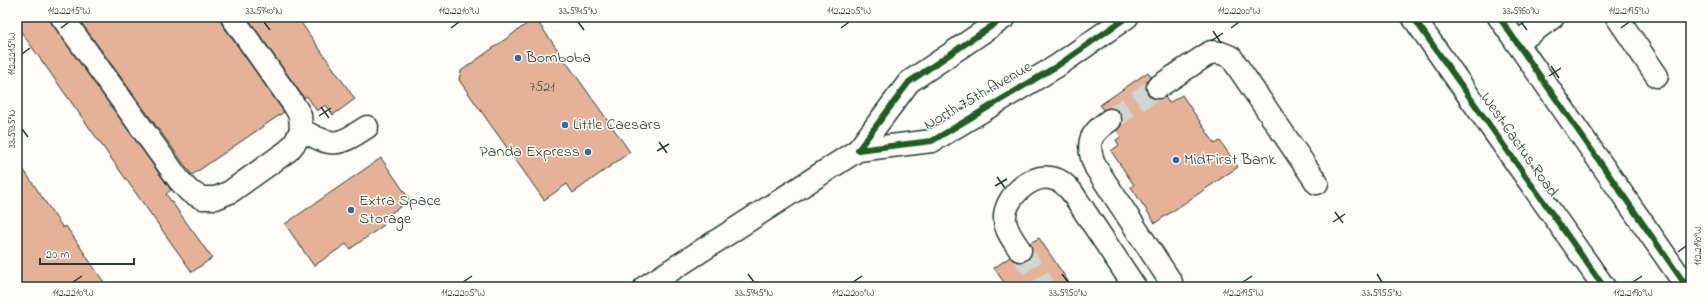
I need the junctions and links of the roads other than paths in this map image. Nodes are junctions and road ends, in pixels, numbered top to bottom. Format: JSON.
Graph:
{"nodes":[{"id":1,"x":62,"y":17,"type":"edge"},
{"id":2,"x":232,"y":17,"type":"edge"},
{"id":3,"x":1005,"y":17,"type":"edge"},
{"id":4,"x":1128,"y":17,"type":"edge"},
{"id":5,"x":1413,"y":17,"type":"edge"},
{"id":6,"x":1499,"y":17,"type":"edge"},
{"id":7,"x":1553,"y":17,"type":"edge"},
{"id":8,"x":1617,"y":17,"type":"edge"},
{"id":9,"x":1517,"y":43,"type":"junction"},
{"id":10,"x":1657,"y":76,"type":"dead end"},
{"id":11,"x":1158,"y":86,"type":"tunnel mouth"},
{"id":12,"x":1110,"y":120,"type":"tunnel mouth"},
{"id":13,"x":367,"y":127,"type":"dead end"},
{"id":14,"x":301,"y":130,"type":"junction"},
{"id":15,"x":858,"y":150,"type":"junction"},
{"id":16,"x":1317,"y":183,"type":"dead end"},
{"id":17,"x":1020,"y":250,"type":"tunnel mouth"},
{"id":18,"x":1171,"y":282,"type":"dead end"},
{"id":19,"x":645,"y":287,"type":"edge"},
{"id":20,"x":1135,"y":287,"type":"edge"},
{"id":21,"x":1604,"y":287,"type":"edge"},
{"id":22,"x":1687,"y":287,"type":"edge"}],
"edges":[{"from":1,"to":14,"type":"main road"},
{"from":2,"to":14,"type":"main road"},
{"from":3,"to":15,"type":"main road","name":"North 75th Avenue"},
{"from":4,"to":15,"type":"main road","name":"North 75th Avenue"},
{"from":5,"to":21,"type":"main road","name":"West Cactus Road"},
{"from":6,"to":9,"type":"main road"},
{"from":7,"to":9,"type":"main road"},
{"from":8,"to":10,"type":"main road"},
{"from":9,"to":22,"type":"main road"},
{"from":11,"to":16,"type":"main road"},
{"from":12,"to":18,"type":"main road"},
{"from":13,"to":14,"type":"main road"},
{"from":15,"to":19,"type":"main road","name":"North 75th Avenue"},
{"from":17,"to":20,"type":"main road"}]}
